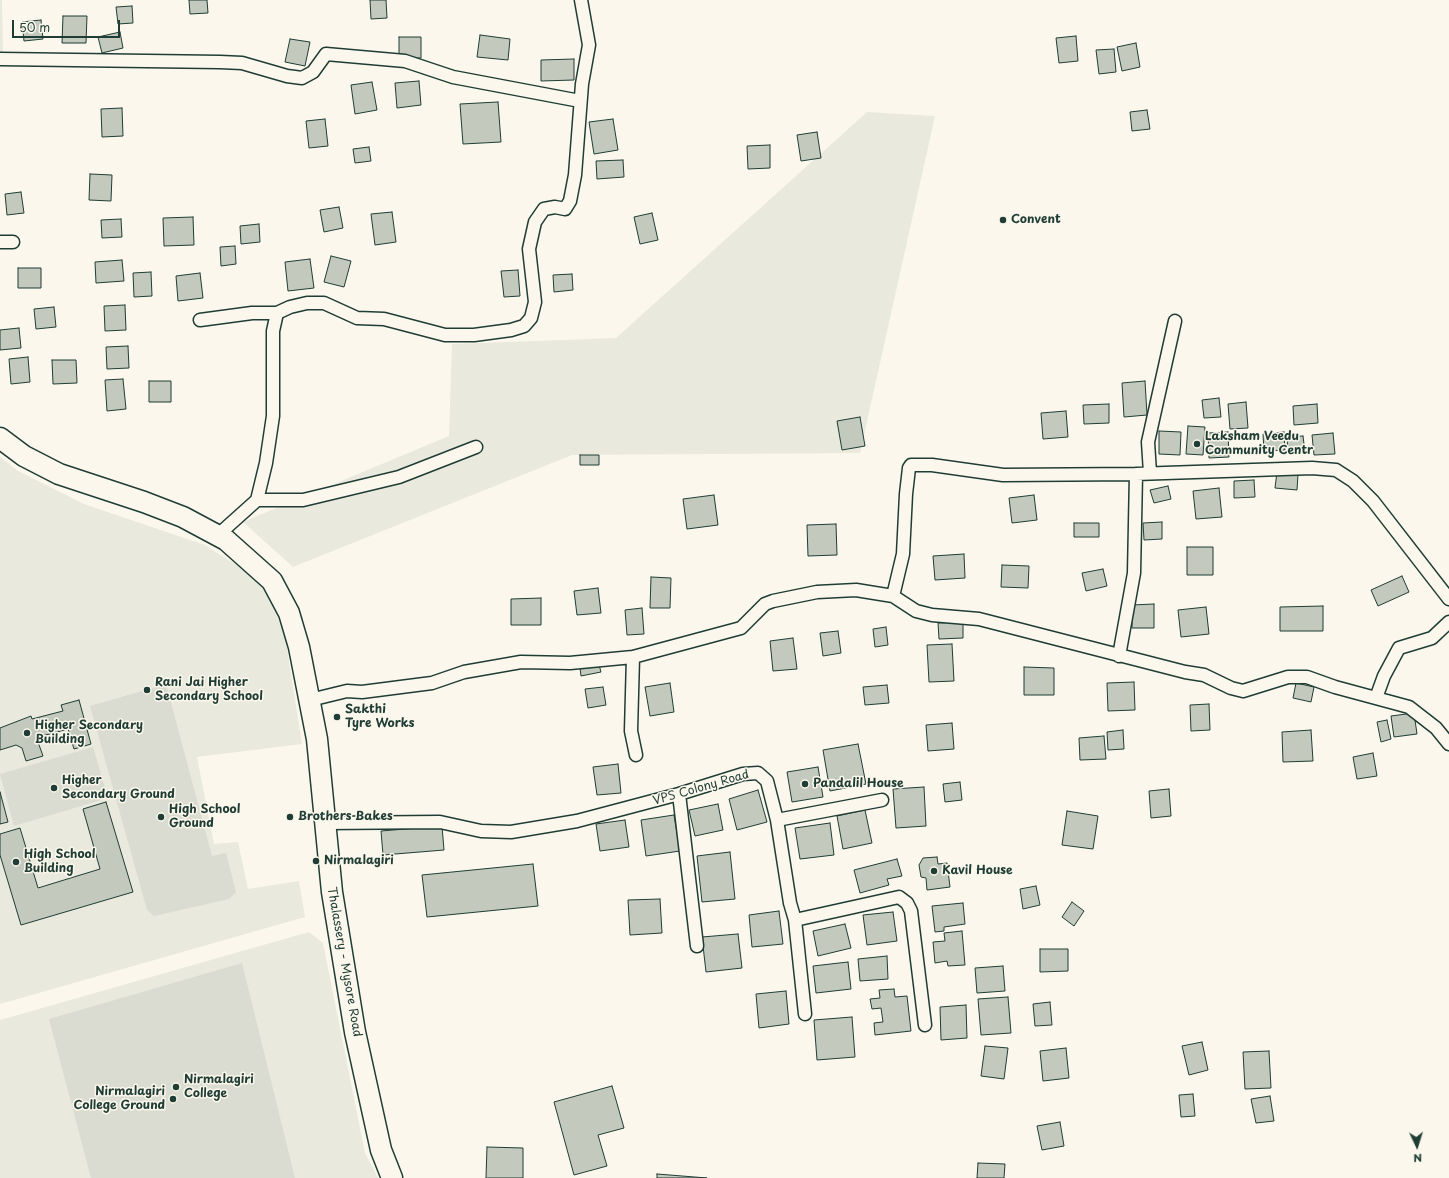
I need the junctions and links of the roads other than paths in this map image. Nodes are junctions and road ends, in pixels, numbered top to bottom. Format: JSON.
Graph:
{"nodes":[{"id":1,"x":581,"y":0,"type":"edge"},
{"id":2,"x":0,"y":59,"type":"edge"},
{"id":3,"x":580,"y":101,"type":"junction"},
{"id":4,"x":0,"y":242,"type":"edge"},
{"id":5,"x":13,"y":242,"type":"dead end"},
{"id":6,"x":277,"y":313,"type":"junction"},
{"id":7,"x":200,"y":320,"type":"dead end"},
{"id":8,"x":1175,"y":321,"type":"dead end"},
{"id":9,"x":0,"y":438,"type":"edge"},
{"id":10,"x":476,"y":447,"type":"dead end"},
{"id":11,"x":1150,"y":473,"type":"junction"},
{"id":12,"x":1136,"y":474,"type":"junction"},
{"id":13,"x":256,"y":500,"type":"junction"},
{"id":14,"x":218,"y":535,"type":"junction"},
{"id":15,"x":893,"y":596,"type":"junction"},
{"id":16,"x":1449,"y":598,"type":"edge"},
{"id":17,"x":1449,"y":622,"type":"edge"},
{"id":18,"x":1119,"y":656,"type":"junction"},
{"id":19,"x":633,"y":657,"type":"junction"},
{"id":20,"x":1376,"y":698,"type":"junction"},
{"id":21,"x":310,"y":700,"type":"junction"},
{"id":22,"x":1449,"y":744,"type":"edge"},
{"id":23,"x":636,"y":755,"type":"dead end"},
{"id":24,"x":679,"y":794,"type":"junction"},
{"id":25,"x":882,"y":800,"type":"dead end"},
{"id":26,"x":777,"y":820,"type":"junction"},
{"id":27,"x":325,"y":823,"type":"junction"},
{"id":28,"x":795,"y":920,"type":"junction"},
{"id":29,"x":696,"y":946,"type":"dead end"},
{"id":30,"x":805,"y":1014,"type":"dead end"},
{"id":31,"x":925,"y":1025,"type":"dead end"},
{"id":32,"x":392,"y":1178,"type":"edge"}],
"edges":[{"from":1,"to":3,"type":"street"},
{"from":2,"to":3,"type":"street"},
{"from":3,"to":6,"type":"street"},
{"from":4,"to":5,"type":"street"},
{"from":6,"to":7,"type":"street"},
{"from":6,"to":13,"type":"street"},
{"from":8,"to":11,"type":"street"},
{"from":9,"to":14,"type":"main road","name":"Thalassery - Mysore Road"},
{"from":10,"to":13,"type":"street"},
{"from":11,"to":12,"type":"street"},
{"from":11,"to":16,"type":"street"},
{"from":12,"to":15,"type":"street"},
{"from":12,"to":18,"type":"street"},
{"from":13,"to":14,"type":"street"},
{"from":14,"to":21,"type":"main road","name":"Thalassery - Mysore Road"},
{"from":15,"to":18,"type":"street"},
{"from":15,"to":19,"type":"street"},
{"from":17,"to":20,"type":"street"},
{"from":18,"to":20,"type":"street"},
{"from":19,"to":21,"type":"street"},
{"from":19,"to":23,"type":"street"},
{"from":20,"to":22,"type":"street"},
{"from":21,"to":27,"type":"main road","name":"Thalassery - Mysore Road"},
{"from":24,"to":26,"type":"street","name":"VPS Colony Road"},
{"from":24,"to":27,"type":"street","name":"VPS Colony Road"},
{"from":24,"to":29,"type":"street"},
{"from":25,"to":26,"type":"street"},
{"from":26,"to":28,"type":"street","name":"VPS Colony Road"},
{"from":27,"to":32,"type":"main road","name":"Thalassery - Mysore Road"},
{"from":28,"to":30,"type":"street","name":"VPS Colony Road"},
{"from":28,"to":31,"type":"street"}]}
